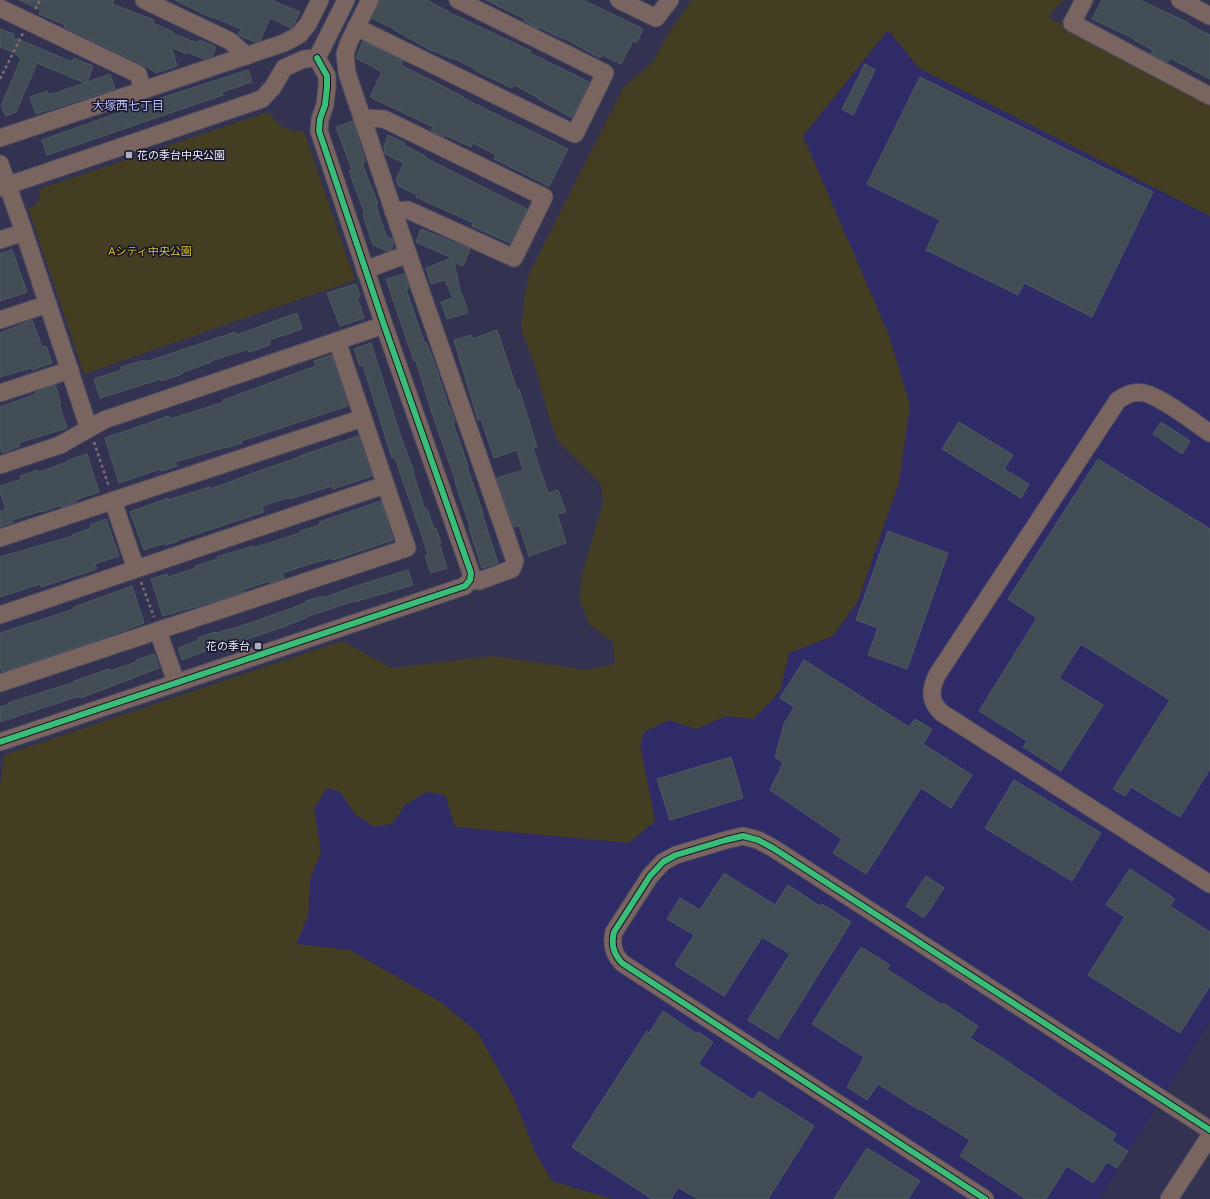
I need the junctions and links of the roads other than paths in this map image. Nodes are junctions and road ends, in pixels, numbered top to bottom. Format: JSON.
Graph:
{"nodes":[{"id":1,"x":144,"y":0,"type":"edge"},
{"id":2,"x":346,"y":0,"type":"edge"},
{"id":3,"x":370,"y":0,"type":"edge"},
{"id":4,"x":458,"y":0,"type":"edge"},
{"id":5,"x":619,"y":0,"type":"edge"},
{"id":6,"x":670,"y":0,"type":"edge"},
{"id":7,"x":1084,"y":0,"type":"edge"},
{"id":8,"x":1180,"y":0,"type":"edge"},
{"id":9,"x":313,"y":2,"type":"edge"},
{"id":10,"x":0,"y":8,"type":"edge"},
{"id":11,"x":1210,"y":16,"type":"edge"},
{"id":12,"x":356,"y":27,"type":"junction"},
{"id":13,"x":247,"y":56,"type":"junction"},
{"id":14,"x":317,"y":58,"type":"junction"},
{"id":15,"x":143,"y":90,"type":"junction"},
{"id":16,"x":1210,"y":96,"type":"edge"},
{"id":17,"x":362,"y":118,"type":"junction"},
{"id":18,"x":0,"y":138,"type":"edge"},
{"id":19,"x":0,"y":164,"type":"edge"},
{"id":20,"x":4,"y":186,"type":"edge"},
{"id":21,"x":393,"y":211,"type":"junction"},
{"id":22,"x":24,"y":232,"type":"junction"},
{"id":23,"x":0,"y":240,"type":"edge"},
{"id":24,"x":408,"y":254,"type":"junction"},
{"id":25,"x":365,"y":270,"type":"junction"},
{"id":26,"x":48,"y":304,"type":"junction"},
{"id":27,"x":0,"y":320,"type":"edge"},
{"id":28,"x":384,"y":325,"type":"junction"},
{"id":29,"x":337,"y":341,"type":"junction"},
{"id":30,"x":70,"y":370,"type":"junction"},
{"id":31,"x":0,"y":393,"type":"edge"},
{"id":32,"x":363,"y":418,"type":"junction"},
{"id":33,"x":89,"y":429,"type":"junction"},
{"id":34,"x":1210,"y":433,"type":"edge"},
{"id":35,"x":0,"y":466,"type":"edge"},
{"id":36,"x":385,"y":484,"type":"junction"},
{"id":37,"x":113,"y":501,"type":"junction"},
{"id":38,"x":0,"y":538,"type":"edge"},
{"id":39,"x":136,"y":569,"type":"junction"},
{"id":40,"x":470,"y":580,"type":"junction"},
{"id":41,"x":0,"y":615,"type":"edge"},
{"id":42,"x":158,"y":631,"type":"junction"},
{"id":43,"x":176,"y":682,"type":"junction"},
{"id":44,"x":0,"y":683,"type":"edge"},
{"id":45,"x":0,"y":742,"type":"edge"},
{"id":46,"x":1210,"y":884,"type":"edge"},
{"id":47,"x":1210,"y":1130,"type":"edge"},
{"id":48,"x":1210,"y":1136,"type":"edge"},
{"id":49,"x":985,"y":1199,"type":"edge"},
{"id":50,"x":1169,"y":1199,"type":"edge"}],
"edges":[{"from":1,"to":13,"type":"street"},
{"from":2,"to":14,"type":"street"},
{"from":3,"to":12,"type":"street"},
{"from":4,"to":12,"type":"street"},
{"from":5,"to":6,"type":"street"},
{"from":7,"to":16,"type":"street"},
{"from":8,"to":11,"type":"street"},
{"from":9,"to":13,"type":"street"},
{"from":10,"to":15,"type":"street"},
{"from":12,"to":17,"type":"street"},
{"from":13,"to":15,"type":"street"},
{"from":14,"to":20,"type":"street"},
{"from":14,"to":25,"type":"street"},
{"from":15,"to":18,"type":"street"},
{"from":17,"to":21,"type":"street"},
{"from":17,"to":21,"type":"street"},
{"from":19,"to":20,"type":"street"},
{"from":20,"to":22,"type":"street"},
{"from":21,"to":24,"type":"street"},
{"from":22,"to":23,"type":"street"},
{"from":22,"to":26,"type":"street"},
{"from":24,"to":25,"type":"street"},
{"from":24,"to":40,"type":"street"},
{"from":25,"to":28,"type":"street"},
{"from":26,"to":27,"type":"street"},
{"from":26,"to":30,"type":"street"},
{"from":28,"to":29,"type":"street"},
{"from":28,"to":40,"type":"street"},
{"from":29,"to":32,"type":"street"},
{"from":29,"to":33,"type":"street"},
{"from":30,"to":31,"type":"street"},
{"from":30,"to":33,"type":"street"},
{"from":32,"to":36,"type":"street"},
{"from":32,"to":37,"type":"street"},
{"from":33,"to":35,"type":"street"},
{"from":34,"to":46,"type":"street"},
{"from":36,"to":39,"type":"street"},
{"from":36,"to":42,"type":"street"},
{"from":37,"to":38,"type":"street"},
{"from":37,"to":39,"type":"street"},
{"from":39,"to":41,"type":"street"},
{"from":40,"to":43,"type":"street"},
{"from":42,"to":43,"type":"street"},
{"from":42,"to":44,"type":"street"},
{"from":43,"to":45,"type":"street"},
{"from":47,"to":49,"type":"street"},
{"from":48,"to":50,"type":"street"}]}
